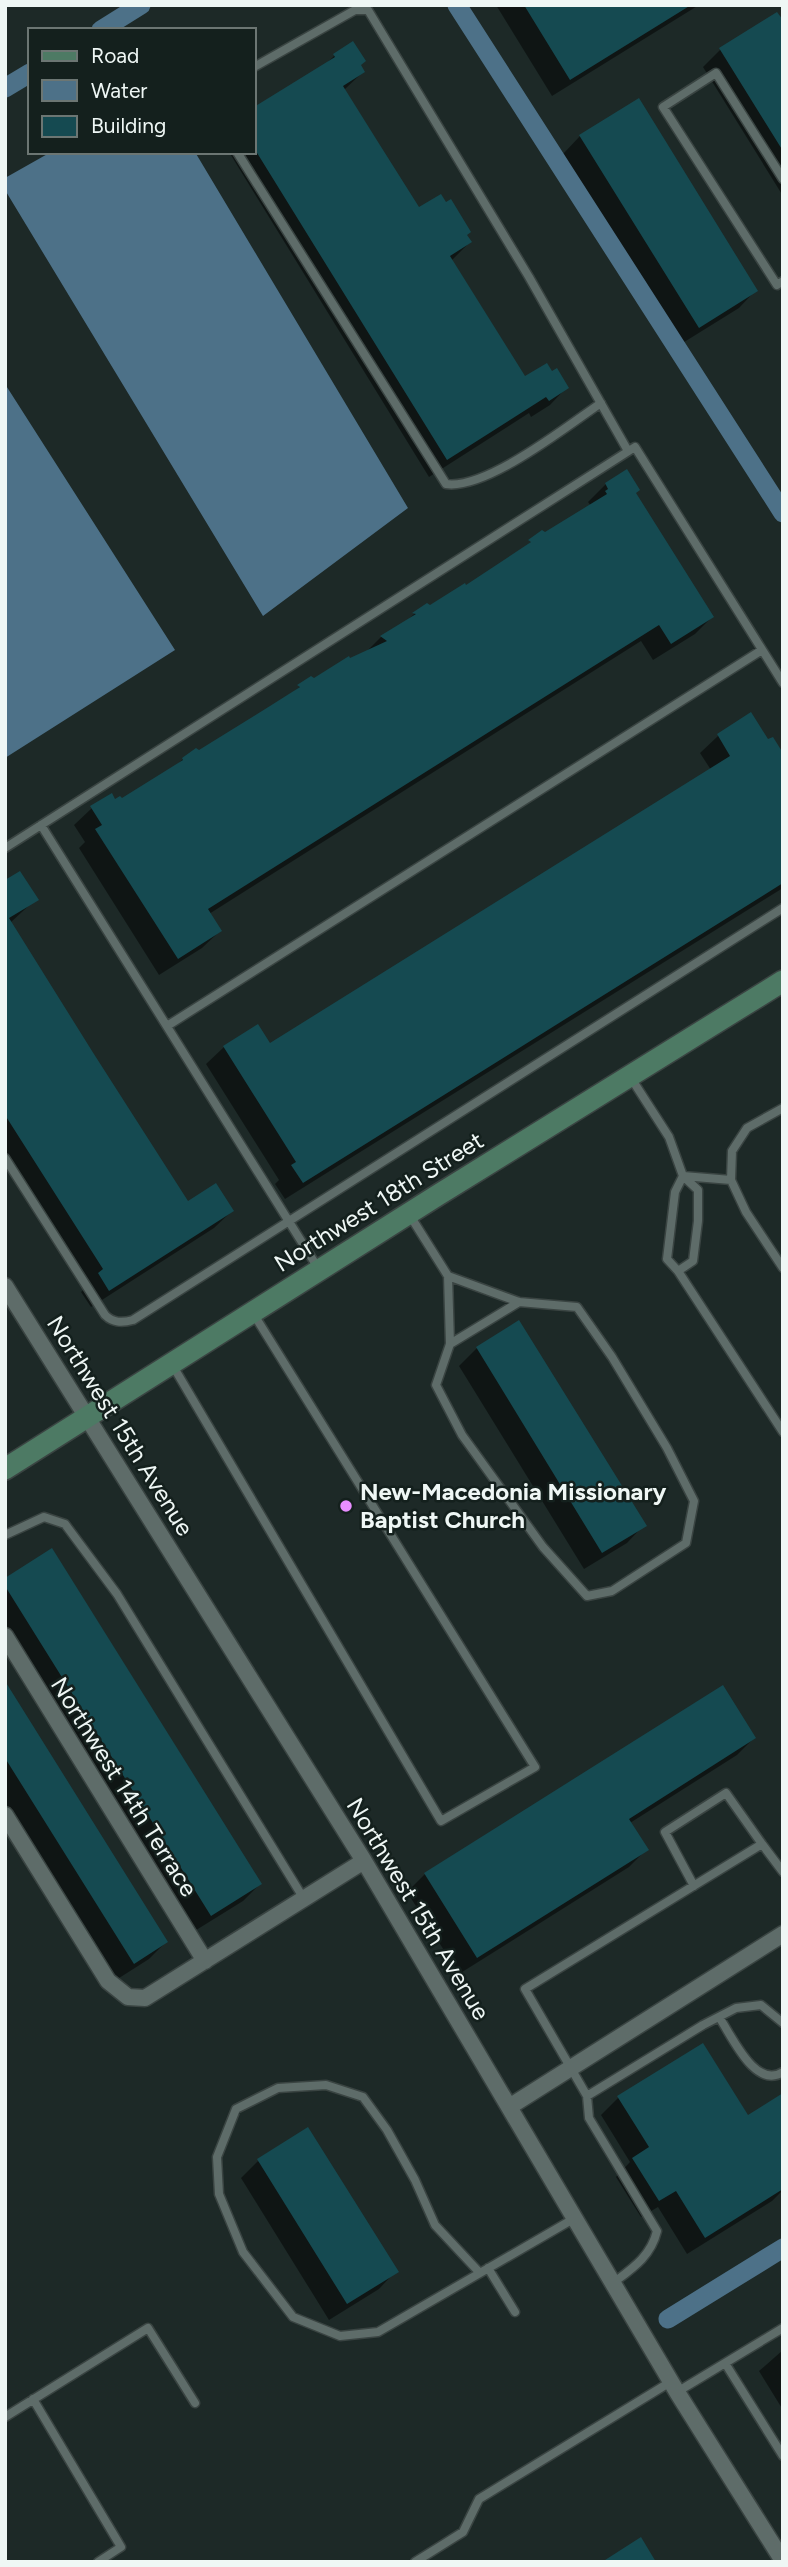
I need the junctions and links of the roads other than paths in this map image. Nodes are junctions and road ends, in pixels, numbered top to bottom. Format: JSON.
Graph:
{"nodes":[{"id":1,"x":256,"y":66,"type":"edge"},
{"id":2,"x":238,"y":154,"type":"edge"},
{"id":3,"x":783,"y":179,"type":"edge"},
{"id":4,"x":783,"y":281,"type":"edge"},
{"id":5,"x":601,"y":403,"type":"junction"},
{"id":6,"x":628,"y":451,"type":"junction"},
{"id":7,"x":762,"y":650,"type":"junction"},
{"id":8,"x":783,"y":683,"type":"edge"},
{"id":9,"x":41,"y":825,"type":"junction"},
{"id":10,"x":5,"y":848,"type":"edge"},
{"id":11,"x":783,"y":908,"type":"edge"},
{"id":12,"x":783,"y":981,"type":"edge"},
{"id":13,"x":167,"y":1026,"type":"junction"},
{"id":14,"x":630,"y":1076,"type":"junction"},
{"id":15,"x":783,"y":1108,"type":"edge"},
{"id":16,"x":5,"y":1158,"type":"edge"},
{"id":17,"x":683,"y":1176,"type":"junction"},
{"id":18,"x":731,"y":1180,"type":"junction"},
{"id":19,"x":409,"y":1214,"type":"junction"},
{"id":20,"x":290,"y":1220,"type":"junction"},
{"id":21,"x":783,"y":1268,"type":"edge"},
{"id":22,"x":320,"y":1270,"type":"junction"},
{"id":23,"x":678,"y":1271,"type":"junction"},
{"id":24,"x":448,"y":1276,"type":"junction"},
{"id":25,"x":5,"y":1286,"type":"edge"},
{"id":26,"x":519,"y":1302,"type":"junction"},
{"id":27,"x":253,"y":1312,"type":"junction"},
{"id":28,"x":450,"y":1344,"type":"junction"},
{"id":29,"x":171,"y":1363,"type":"junction"},
{"id":30,"x":88,"y":1416,"type":"junction"},
{"id":31,"x":783,"y":1432,"type":"edge"},
{"id":32,"x":5,"y":1469,"type":"edge"},
{"id":33,"x":5,"y":1535,"type":"edge"},
{"id":34,"x":5,"y":1636,"type":"edge"},
{"id":35,"x":5,"y":1815,"type":"edge"},
{"id":36,"x":762,"y":1844,"type":"junction"},
{"id":37,"x":364,"y":1861,"type":"junction"},
{"id":38,"x":783,"y":1872,"type":"edge"},
{"id":39,"x":694,"y":1886,"type":"junction"},
{"id":40,"x":304,"y":1899,"type":"junction"},
{"id":41,"x":783,"y":1934,"type":"edge"},
{"id":42,"x":205,"y":1961,"type":"junction"},
{"id":43,"x":719,"y":2017,"type":"junction"},
{"id":44,"x":783,"y":2023,"type":"edge"},
{"id":45,"x":571,"y":2068,"type":"junction"},
{"id":46,"x":783,"y":2072,"type":"edge"},
{"id":47,"x":587,"y":2096,"type":"junction"},
{"id":48,"x":509,"y":2108,"type":"junction"},
{"id":49,"x":575,"y":2218,"type":"junction"},
{"id":50,"x":484,"y":2270,"type":"junction"},
{"id":51,"x":613,"y":2283,"type":"junction"},
{"id":52,"x":515,"y":2312,"type":"dead end"},
{"id":53,"x":783,"y":2328,"type":"edge"},
{"id":54,"x":725,"y":2363,"type":"junction"},
{"id":55,"x":674,"y":2387,"type":"junction"},
{"id":56,"x":33,"y":2399,"type":"junction"},
{"id":57,"x":195,"y":2403,"type":"dead end"},
{"id":58,"x":5,"y":2417,"type":"edge"},
{"id":59,"x":783,"y":2456,"type":"edge"},
{"id":60,"x":783,"y":2561,"type":"edge"},
{"id":61,"x":98,"y":2562,"type":"edge"},
{"id":62,"x":415,"y":2562,"type":"edge"}],
"edges":[{"from":1,"to":5,"type":"lane"},
{"from":2,"to":5,"type":"lane"},
{"from":3,"to":4,"type":"lane"},
{"from":5,"to":6,"type":"lane"},
{"from":6,"to":7,"type":"lane"},
{"from":6,"to":9,"type":"lane"},
{"from":7,"to":8,"type":"lane"},
{"from":7,"to":13,"type":"lane"},
{"from":9,"to":10,"type":"lane"},
{"from":9,"to":13,"type":"lane"},
{"from":11,"to":20,"type":"lane"},
{"from":12,"to":14,"type":"street","name":"Northwest 18th Street"},
{"from":13,"to":20,"type":"lane"},
{"from":14,"to":17,"type":"lane"},
{"from":14,"to":19,"type":"street","name":"Northwest 18th Street"},
{"from":15,"to":18,"type":"lane"},
{"from":16,"to":20,"type":"lane"},
{"from":17,"to":18,"type":"lane"},
{"from":17,"to":23,"type":"lane"},
{"from":17,"to":23,"type":"lane"},
{"from":18,"to":21,"type":"lane"},
{"from":19,"to":22,"type":"street","name":"Northwest 18th Street"},
{"from":19,"to":24,"type":"lane"},
{"from":20,"to":22,"type":"lane"},
{"from":22,"to":27,"type":"street","name":"Northwest 18th Street"},
{"from":23,"to":31,"type":"lane"},
{"from":24,"to":26,"type":"lane"},
{"from":24,"to":28,"type":"lane"},
{"from":25,"to":30,"type":"street","name":"Northwest 15th Avenue"},
{"from":26,"to":28,"type":"lane"},
{"from":26,"to":28,"type":"lane"},
{"from":27,"to":29,"type":"street","name":"Northwest 18th Street"},
{"from":27,"to":29,"type":"lane"},
{"from":29,"to":30,"type":"street","name":"Northwest 18th Street"},
{"from":30,"to":32,"type":"street","name":"Northwest 18th Street"},
{"from":30,"to":37,"type":"street","name":"Northwest 15th Avenue"},
{"from":33,"to":40,"type":"lane"},
{"from":34,"to":42,"type":"street","name":"Northwest 14th Terrace"},
{"from":35,"to":42,"type":"street"},
{"from":36,"to":38,"type":"lane"},
{"from":36,"to":39,"type":"lane"},
{"from":36,"to":39,"type":"lane"},
{"from":37,"to":40,"type":"street"},
{"from":37,"to":48,"type":"street","name":"Northwest 15th Avenue"},
{"from":39,"to":45,"type":"lane"},
{"from":40,"to":42,"type":"street"},
{"from":41,"to":45,"type":"street"},
{"from":43,"to":44,"type":"lane"},
{"from":43,"to":46,"type":"lane"},
{"from":43,"to":47,"type":"lane"},
{"from":45,"to":47,"type":"lane"},
{"from":45,"to":48,"type":"street"},
{"from":47,"to":51,"type":"lane"},
{"from":48,"to":49,"type":"street","name":"Northwest 15th Avenue"},
{"from":49,"to":50,"type":"lane"},
{"from":49,"to":51,"type":"street","name":"Northwest 15th Avenue"},
{"from":50,"to":50,"type":"lane"},
{"from":50,"to":52,"type":"lane"},
{"from":51,"to":55,"type":"street","name":"Northwest 15th Avenue"},
{"from":53,"to":54,"type":"lane"},
{"from":54,"to":55,"type":"lane"},
{"from":54,"to":59,"type":"lane"},
{"from":55,"to":60,"type":"street","name":"Northwest 15th Avenue"},
{"from":55,"to":62,"type":"lane"},
{"from":56,"to":57,"type":"lane"},
{"from":56,"to":58,"type":"lane"},
{"from":56,"to":61,"type":"lane"}]}
